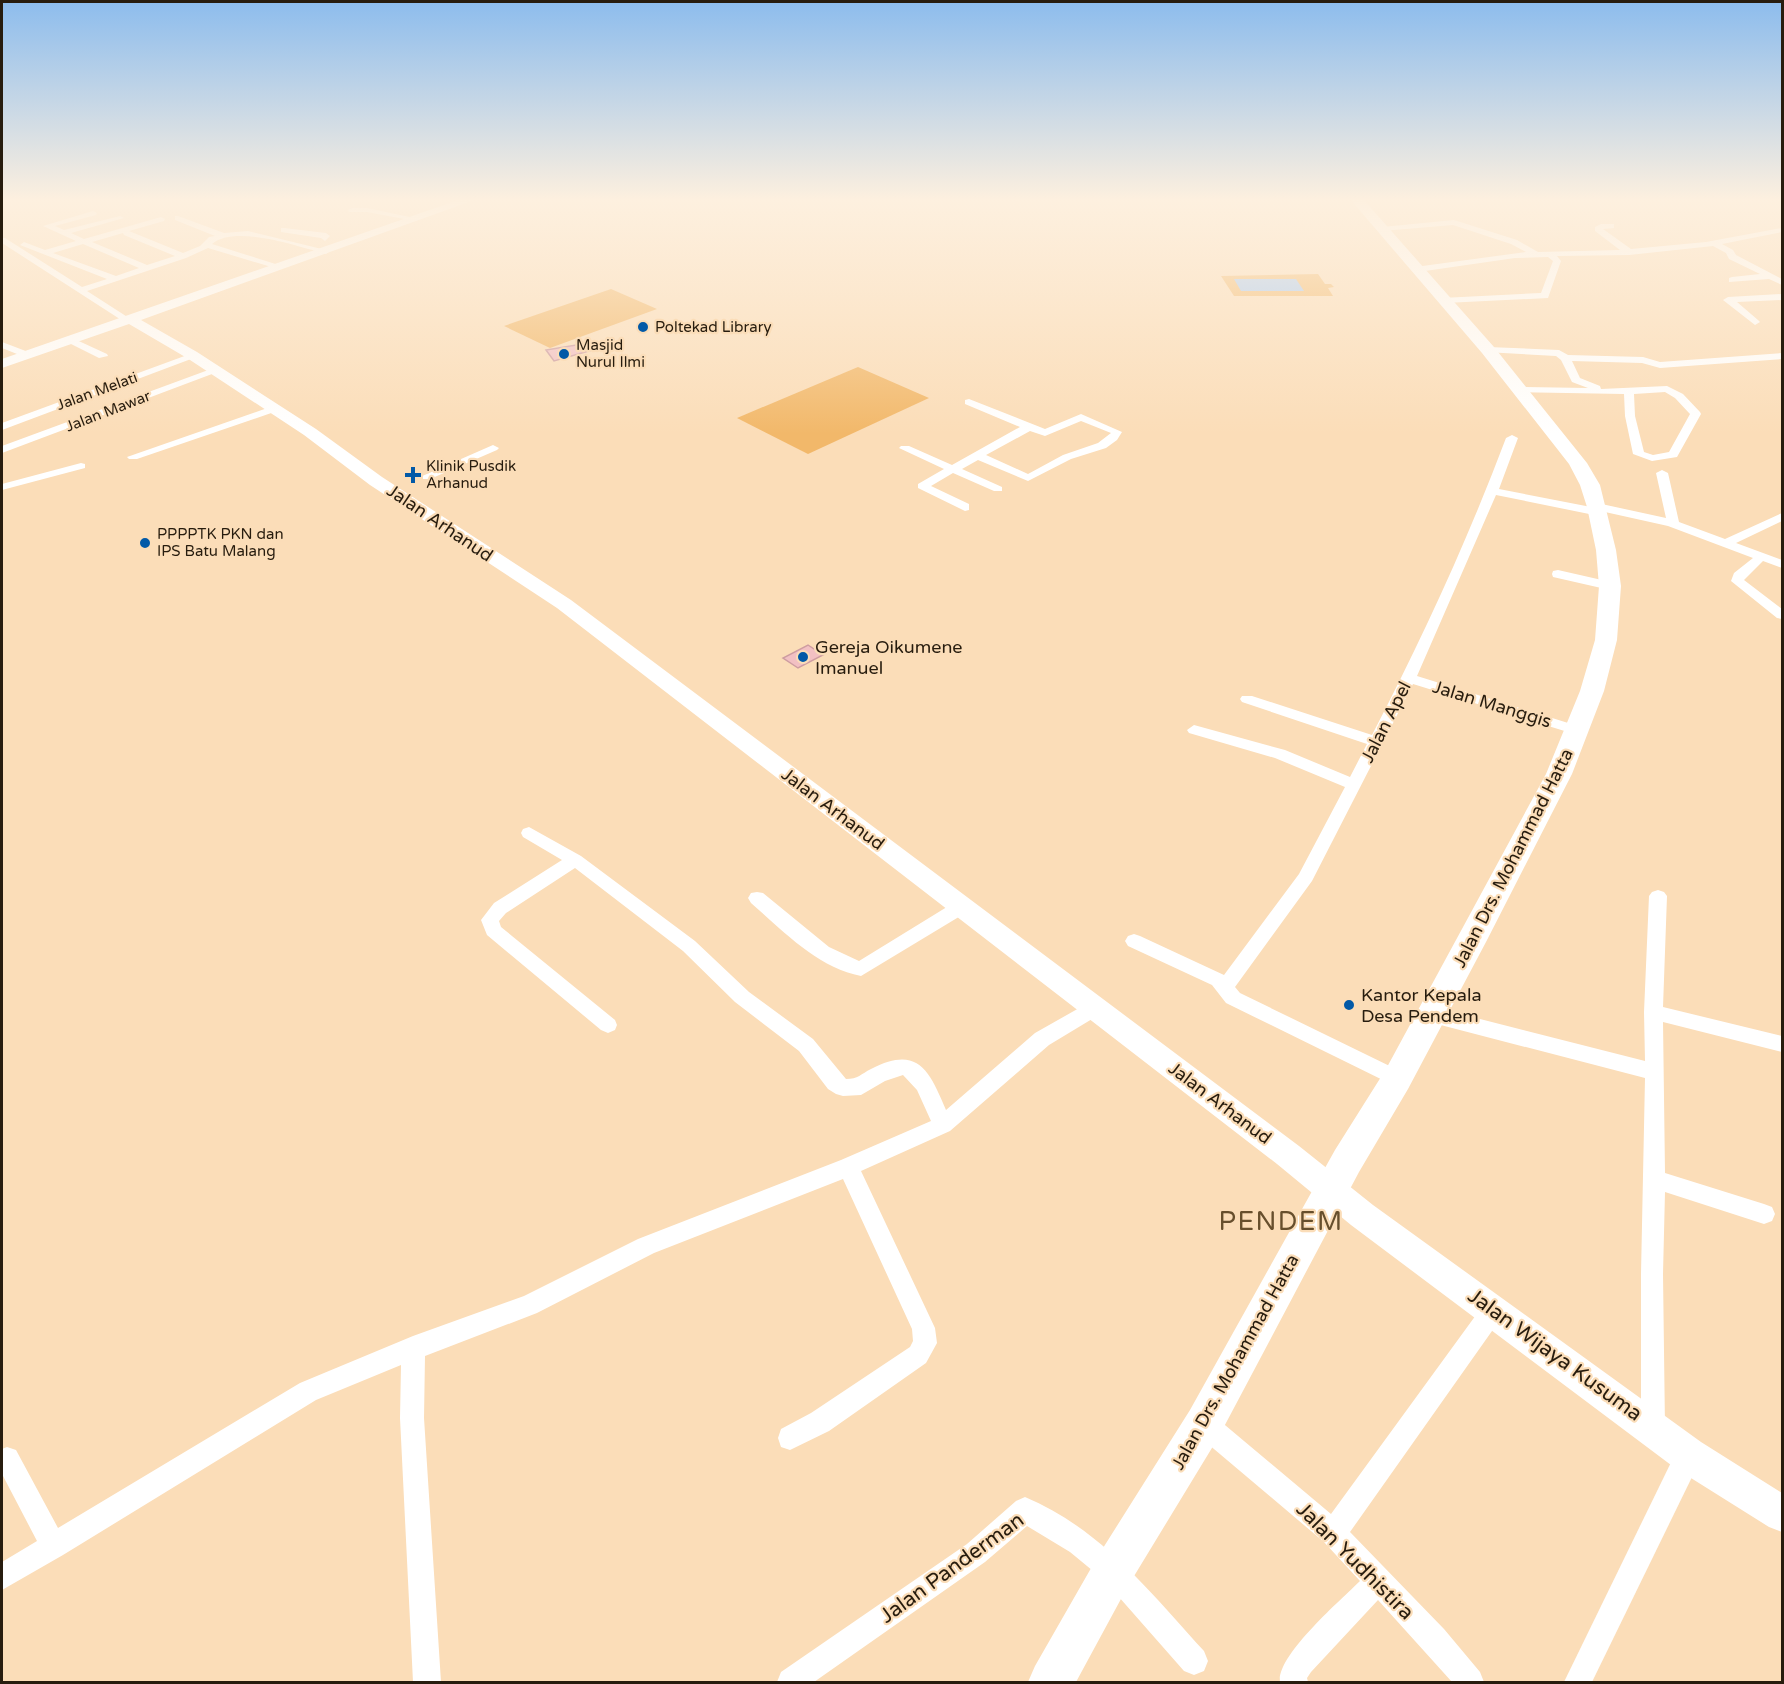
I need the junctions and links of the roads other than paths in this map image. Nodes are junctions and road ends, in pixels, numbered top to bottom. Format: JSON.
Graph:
{"nodes":[{"id":1,"x":62,"y":278,"type":"edge"},
{"id":2,"x":112,"y":278,"type":"edge"},
{"id":3,"x":120,"y":278,"type":"edge"},
{"id":4,"x":249,"y":278,"type":"edge"},
{"id":5,"x":1425,"y":278,"type":"edge"},
{"id":6,"x":1551,"y":278,"type":"edge"},
{"id":7,"x":1755,"y":278,"type":"edge"},
{"id":8,"x":116,"y":279,"type":"junction"},
{"id":9,"x":1732,"y":280,"type":"dead end"},
{"id":10,"x":86,"y":289,"type":"dead end"},
{"id":11,"x":1782,"y":289,"type":"edge"},
{"id":12,"x":1782,"y":297,"type":"edge"},
{"id":13,"x":1445,"y":300,"type":"junction"},
{"id":14,"x":128,"y":319,"type":"junction"},
{"id":15,"x":1755,"y":322,"type":"dead end"},
{"id":16,"x":70,"y":340,"type":"junction"},
{"id":17,"x":2,"y":345,"type":"edge"},
{"id":18,"x":1488,"y":350,"type":"junction"},
{"id":19,"x":27,"y":355,"type":"junction"},
{"id":20,"x":103,"y":356,"type":"dead end"},
{"id":21,"x":194,"y":356,"type":"junction"},
{"id":22,"x":1782,"y":356,"type":"edge"},
{"id":23,"x":1565,"y":358,"type":"junction"},
{"id":24,"x":2,"y":364,"type":"edge"},
{"id":25,"x":215,"y":370,"type":"junction"},
{"id":26,"x":1520,"y":390,"type":"junction"},
{"id":27,"x":1603,"y":390,"type":"junction"},
{"id":28,"x":1625,"y":392,"type":"junction"},
{"id":29,"x":969,"y":402,"type":"dead end"},
{"id":30,"x":273,"y":409,"type":"junction"},
{"id":31,"x":2,"y":427,"type":"edge"},
{"id":32,"x":1028,"y":427,"type":"junction"},
{"id":33,"x":1512,"y":438,"type":"dead end"},
{"id":34,"x":493,"y":448,"type":"dead end"},
{"id":35,"x":905,"y":448,"type":"dead end"},
{"id":36,"x":2,"y":450,"type":"edge"},
{"id":37,"x":977,"y":455,"type":"junction"},
{"id":38,"x":133,"y":457,"type":"dead end"},
{"id":39,"x":81,"y":466,"type":"dead end"},
{"id":40,"x":952,"y":469,"type":"junction"},
{"id":41,"x":1662,"y":473,"type":"dead end"},
{"id":42,"x":426,"y":477,"type":"dead end"},
{"id":43,"x":2,"y":487,"type":"edge"},
{"id":44,"x":998,"y":489,"type":"dead end"},
{"id":45,"x":1492,"y":491,"type":"junction"},
{"id":46,"x":965,"y":507,"type":"dead end"},
{"id":47,"x":1598,"y":509,"type":"junction"},
{"id":48,"x":1781,"y":520,"type":"edge"},
{"id":49,"x":1668,"y":522,"type":"junction"},
{"id":50,"x":1728,"y":542,"type":"junction"},
{"id":51,"x":1762,"y":556,"type":"junction"},
{"id":52,"x":1782,"y":564,"type":"edge"},
{"id":53,"x":1558,"y":573,"type":"dead end"},
{"id":54,"x":1610,"y":586,"type":"junction"},
{"id":55,"x":1782,"y":615,"type":"edge"},
{"id":56,"x":1409,"y":678,"type":"junction"},
{"id":57,"x":1247,"y":699,"type":"dead end"},
{"id":58,"x":1194,"y":730,"type":"dead end"},
{"id":59,"x":1576,"y":730,"type":"junction"},
{"id":60,"x":1376,"y":742,"type":"junction"},
{"id":61,"x":1354,"y":784,"type":"junction"},
{"id":62,"x":530,"y":833,"type":"dead end"},
{"id":63,"x":575,"y":860,"type":"junction"},
{"id":64,"x":1658,"y":896,"type":"dead end"},
{"id":65,"x":757,"y":898,"type":"dead end"},
{"id":66,"x":961,"y":907,"type":"junction"},
{"id":67,"x":1134,"y":941,"type":"dead end"},
{"id":68,"x":1226,"y":987,"type":"junction"},
{"id":69,"x":1095,"y":1008,"type":"junction"},
{"id":70,"x":1653,"y":1012,"type":"junction"},
{"id":71,"x":1433,"y":1015,"type":"junction"},
{"id":72,"x":608,"y":1025,"type":"dead end"},
{"id":73,"x":1782,"y":1044,"type":"edge"},
{"id":74,"x":1655,"y":1072,"type":"junction"},
{"id":75,"x":1397,"y":1079,"type":"junction"},
{"id":76,"x":943,"y":1125,"type":"junction"},
{"id":77,"x":848,"y":1167,"type":"junction"},
{"id":78,"x":1655,"y":1179,"type":"junction"},
{"id":79,"x":1331,"y":1191,"type":"junction"},
{"id":80,"x":1764,"y":1214,"type":"dead end"},
{"id":81,"x":1491,"y":1308,"type":"junction"},
{"id":82,"x":413,"y":1348,"type":"junction"},
{"id":83,"x":1204,"y":1424,"type":"junction"},
{"id":84,"x":1653,"y":1428,"type":"junction"},
{"id":85,"x":790,"y":1438,"type":"dead end"},
{"id":86,"x":1688,"y":1455,"type":"junction"},
{"id":87,"x":7,"y":1459,"type":"dead end"},
{"id":88,"x":1782,"y":1514,"type":"edge"},
{"id":89,"x":1333,"y":1533,"type":"junction"},
{"id":90,"x":54,"y":1546,"type":"junction"},
{"id":91,"x":1113,"y":1571,"type":"junction"},
{"id":92,"x":2,"y":1576,"type":"edge"},
{"id":93,"x":1377,"y":1582,"type":"junction"},
{"id":94,"x":1194,"y":1661,"type":"dead end"},
{"id":95,"x":1583,"y":1680,"type":"edge"},
{"id":96,"x":428,"y":1683,"type":"edge"},
{"id":97,"x":791,"y":1683,"type":"edge"},
{"id":98,"x":1051,"y":1683,"type":"edge"},
{"id":99,"x":1294,"y":1683,"type":"edge"},
{"id":100,"x":1470,"y":1683,"type":"edge"}],
"edges":[{"from":1,"to":14,"type":"street"},
{"from":2,"to":8,"type":"street"},
{"from":3,"to":8,"type":"street"},
{"from":4,"to":14,"type":"street"},
{"from":5,"to":13,"type":"main road","name":"Jalan Drs. Mohammad Hatta"},
{"from":6,"to":13,"type":"street"},
{"from":7,"to":9,"type":"street"},
{"from":8,"to":10,"type":"street"},
{"from":11,"to":12,"type":"street"},
{"from":12,"to":15,"type":"street"},
{"from":13,"to":18,"type":"main road","name":"Jalan Drs. Mohammad Hatta"},
{"from":14,"to":16,"type":"street"},
{"from":14,"to":21,"type":"street","name":"Jalan Arhanud"},
{"from":16,"to":19,"type":"street"},
{"from":16,"to":20,"type":"street"},
{"from":17,"to":19,"type":"street"},
{"from":18,"to":23,"type":"street"},
{"from":18,"to":26,"type":"main road","name":"Jalan Drs. Mohammad Hatta"},
{"from":19,"to":24,"type":"street"},
{"from":21,"to":25,"type":"street","name":"Jalan Arhanud"},
{"from":21,"to":31,"type":"street","name":"Jalan Melati"},
{"from":22,"to":23,"type":"street"},
{"from":23,"to":27,"type":"street"},
{"from":25,"to":30,"type":"street","name":"Jalan Arhanud"},
{"from":25,"to":36,"type":"street","name":"Jalan Mawar"},
{"from":26,"to":27,"type":"street"},
{"from":26,"to":47,"type":"main road","name":"Jalan Drs. Mohammad Hatta"},
{"from":27,"to":28,"type":"street"},
{"from":28,"to":28,"type":"street"},
{"from":29,"to":32,"type":"street"},
{"from":30,"to":38,"type":"street"},
{"from":30,"to":66,"type":"street","name":"Jalan Arhanud"},
{"from":32,"to":37,"type":"street"},
{"from":32,"to":37,"type":"street"},
{"from":33,"to":45,"type":"street","name":"Jalan Apel"},
{"from":34,"to":42,"type":"street"},
{"from":35,"to":40,"type":"street"},
{"from":37,"to":40,"type":"street"},
{"from":39,"to":43,"type":"street"},
{"from":40,"to":44,"type":"street"},
{"from":40,"to":46,"type":"street"},
{"from":41,"to":49,"type":"street"},
{"from":45,"to":47,"type":"street"},
{"from":45,"to":56,"type":"street","name":"Jalan Apel"},
{"from":47,"to":49,"type":"street"},
{"from":47,"to":54,"type":"main road","name":"Jalan Drs. Mohammad Hatta"},
{"from":48,"to":50,"type":"street"},
{"from":49,"to":50,"type":"street"},
{"from":50,"to":51,"type":"street"},
{"from":51,"to":52,"type":"street"},
{"from":51,"to":55,"type":"street"},
{"from":53,"to":54,"type":"street"},
{"from":54,"to":59,"type":"main road","name":"Jalan Drs. Mohammad Hatta"},
{"from":56,"to":59,"type":"street","name":"Jalan Manggis"},
{"from":56,"to":60,"type":"street","name":"Jalan Apel"},
{"from":57,"to":60,"type":"street"},
{"from":58,"to":61,"type":"street"},
{"from":59,"to":71,"type":"main road","name":"Jalan Drs. Mohammad Hatta"},
{"from":60,"to":61,"type":"street","name":"Jalan Apel"},
{"from":61,"to":68,"type":"street","name":"Jalan Apel"},
{"from":62,"to":63,"type":"street"},
{"from":63,"to":72,"type":"street"},
{"from":63,"to":76,"type":"street"},
{"from":64,"to":70,"type":"street"},
{"from":65,"to":66,"type":"street"},
{"from":66,"to":69,"type":"street","name":"Jalan Arhanud"},
{"from":67,"to":68,"type":"street"},
{"from":68,"to":75,"type":"street"},
{"from":69,"to":76,"type":"street"},
{"from":69,"to":79,"type":"street","name":"Jalan Arhanud"},
{"from":70,"to":73,"type":"street"},
{"from":70,"to":74,"type":"street"},
{"from":71,"to":74,"type":"street"},
{"from":71,"to":75,"type":"main road","name":"Jalan Drs. Mohammad Hatta"},
{"from":74,"to":78,"type":"street"},
{"from":75,"to":79,"type":"main road","name":"Jalan Drs. Mohammad Hatta"},
{"from":76,"to":77,"type":"street"},
{"from":77,"to":82,"type":"street"},
{"from":77,"to":85,"type":"street"},
{"from":78,"to":80,"type":"street"},
{"from":78,"to":84,"type":"street"},
{"from":79,"to":81,"type":"street","name":"Jalan Wijaya Kusuma"},
{"from":79,"to":83,"type":"main road","name":"Jalan Drs. Mohammad Hatta"},
{"from":81,"to":84,"type":"street","name":"Jalan Wijaya Kusuma"},
{"from":81,"to":89,"type":"street"},
{"from":82,"to":90,"type":"street"},
{"from":82,"to":96,"type":"street"},
{"from":83,"to":89,"type":"street","name":"Jalan Yudhistira"},
{"from":83,"to":91,"type":"main road","name":"Jalan Drs. Mohammad Hatta"},
{"from":84,"to":86,"type":"street","name":"Jalan Wijaya Kusuma"},
{"from":86,"to":88,"type":"street","name":"Jalan Wijaya Kusuma"},
{"from":86,"to":95,"type":"street"},
{"from":87,"to":90,"type":"street"},
{"from":89,"to":93,"type":"street","name":"Jalan Yudhistira"},
{"from":90,"to":92,"type":"street"},
{"from":91,"to":94,"type":"street"},
{"from":91,"to":97,"type":"street","name":"Jalan Panderman"},
{"from":91,"to":98,"type":"main road","name":"Jalan Drs. Mohammad Hatta"},
{"from":93,"to":99,"type":"street"},
{"from":93,"to":100,"type":"street","name":"Jalan Yudhistira"}]}
